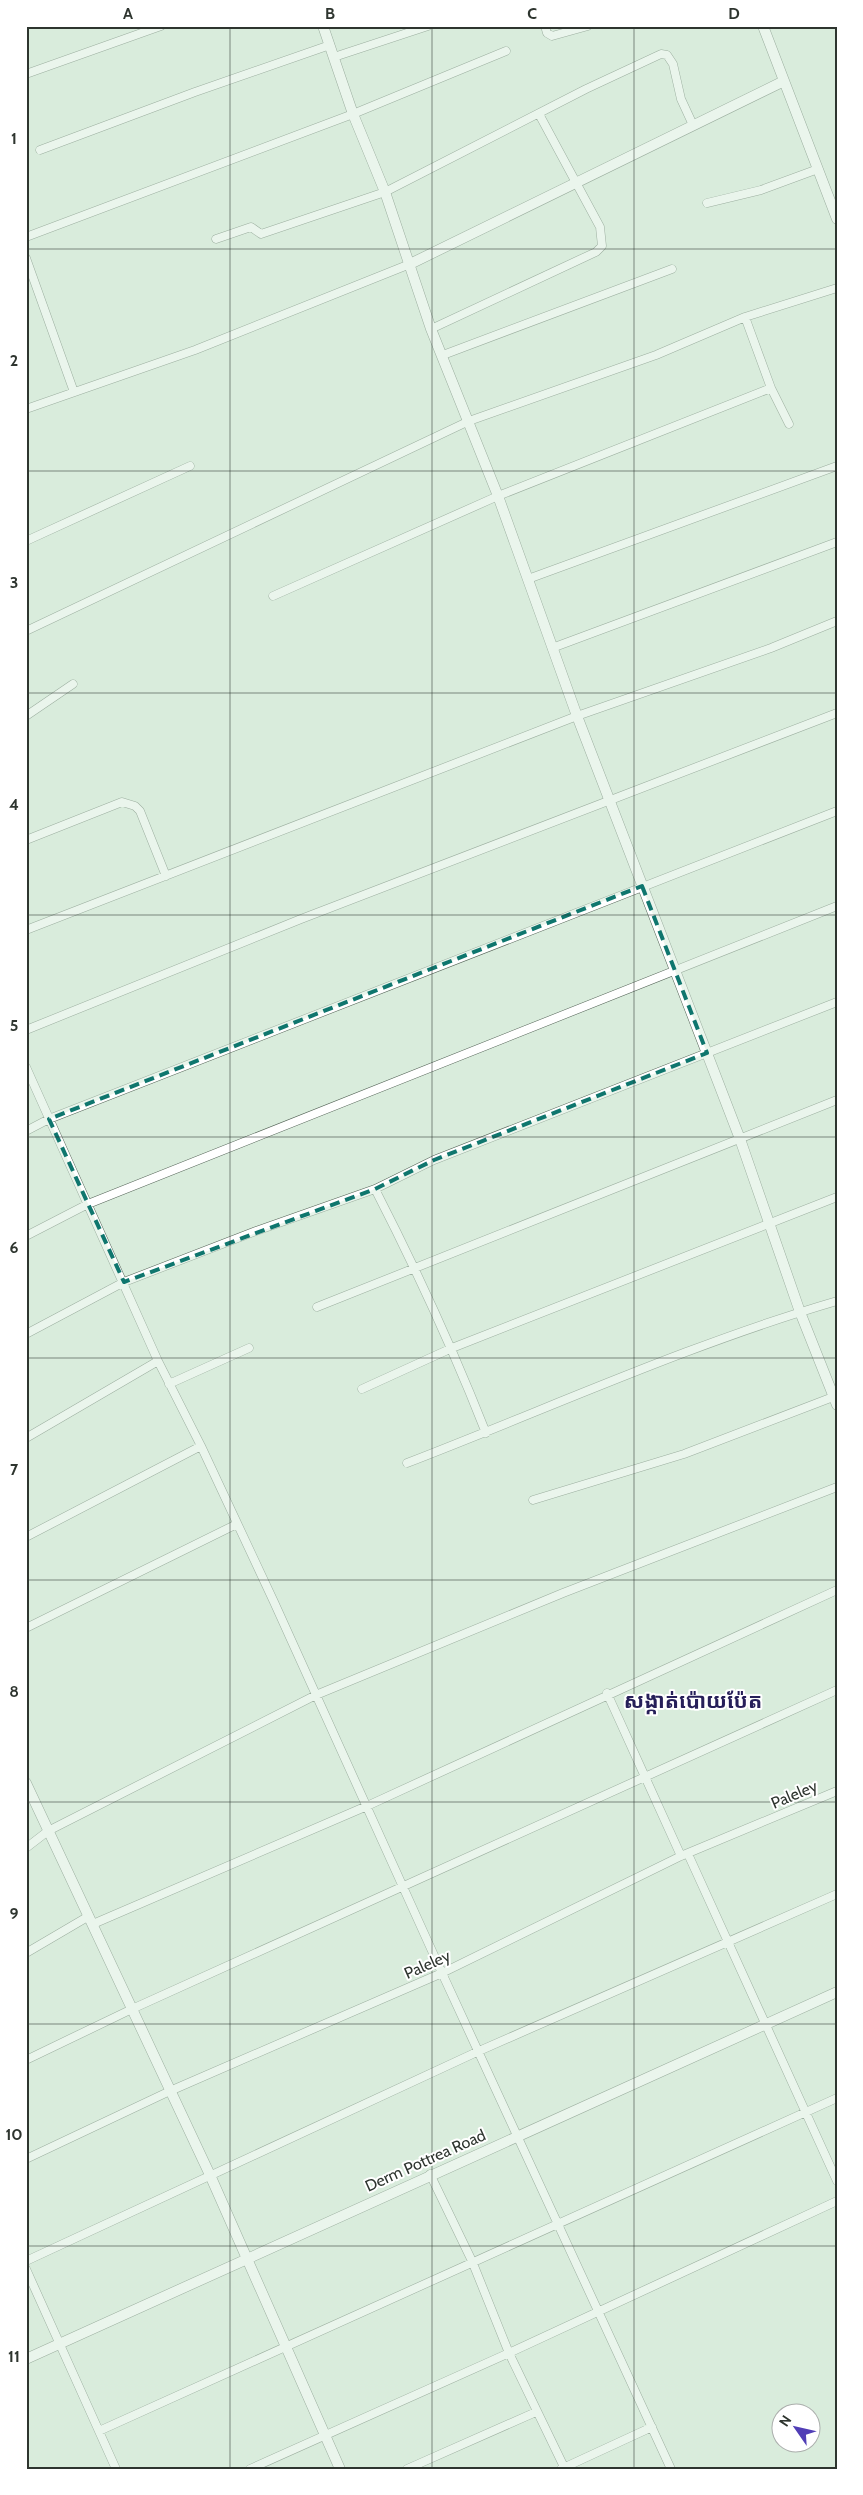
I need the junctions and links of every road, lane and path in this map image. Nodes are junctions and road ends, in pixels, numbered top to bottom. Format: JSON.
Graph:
{"nodes":[{"id":1,"x":161,"y":26,"type":"edge"},
{"id":2,"x":323,"y":26,"type":"edge"},
{"id":3,"x":428,"y":26,"type":"edge"},
{"id":4,"x":545,"y":26,"type":"edge"},
{"id":5,"x":588,"y":26,"type":"edge"},
{"id":6,"x":763,"y":26,"type":"edge"},
{"id":7,"x":330,"y":45,"type":"junction"},
{"id":8,"x":506,"y":51,"type":"dead end"},
{"id":9,"x":334,"y":57,"type":"junction"},
{"id":10,"x":26,"y":74,"type":"edge"},
{"id":11,"x":784,"y":81,"type":"junction"},
{"id":12,"x":353,"y":114,"type":"junction"},
{"id":13,"x":539,"y":114,"type":"junction"},
{"id":14,"x":693,"y":125,"type":"junction"},
{"id":15,"x":40,"y":150,"type":"dead end"},
{"id":16,"x":818,"y":170,"type":"junction"},
{"id":17,"x":576,"y":183,"type":"junction"},
{"id":18,"x":385,"y":192,"type":"junction"},
{"id":19,"x":707,"y":203,"type":"dead end"},
{"id":20,"x":837,"y":219,"type":"edge"},
{"id":21,"x":26,"y":237,"type":"edge"},
{"id":22,"x":216,"y":239,"type":"dead end"},
{"id":23,"x":26,"y":258,"type":"edge"},
{"id":24,"x":410,"y":264,"type":"junction"},
{"id":25,"x":672,"y":269,"type":"dead end"},
{"id":26,"x":837,"y":288,"type":"edge"},
{"id":27,"x":745,"y":317,"type":"junction"},
{"id":28,"x":431,"y":329,"type":"junction"},
{"id":29,"x":443,"y":355,"type":"junction"},
{"id":30,"x":772,"y":388,"type":"junction"},
{"id":31,"x":74,"y":392,"type":"junction"},
{"id":32,"x":26,"y":409,"type":"edge"},
{"id":33,"x":469,"y":421,"type":"junction"},
{"id":34,"x":788,"y":424,"type":"dead end"},
{"id":35,"x":190,"y":466,"type":"dead end"},
{"id":36,"x":837,"y":466,"type":"edge"},
{"id":37,"x":498,"y":496,"type":"junction"},
{"id":38,"x":26,"y":541,"type":"edge"},
{"id":39,"x":837,"y":542,"type":"edge"},
{"id":40,"x":528,"y":578,"type":"junction"},
{"id":41,"x":273,"y":596,"type":"dead end"},
{"id":42,"x":837,"y":621,"type":"edge"},
{"id":43,"x":26,"y":631,"type":"edge"},
{"id":44,"x":552,"y":648,"type":"junction"},
{"id":45,"x":73,"y":684,"type":"dead end"},
{"id":46,"x":837,"y":713,"type":"edge"},
{"id":47,"x":26,"y":716,"type":"edge"},
{"id":48,"x":577,"y":716,"type":"junction"},
{"id":49,"x":609,"y":800,"type":"junction"},
{"id":50,"x":837,"y":811,"type":"edge"},
{"id":51,"x":26,"y":840,"type":"edge"},
{"id":52,"x":166,"y":876,"type":"junction"},
{"id":53,"x":642,"y":886,"type":"junction"},
{"id":54,"x":837,"y":906,"type":"edge"},
{"id":55,"x":26,"y":930,"type":"edge"},
{"id":56,"x":674,"y":969,"type":"junction"},
{"id":57,"x":837,"y":1002,"type":"edge"},
{"id":58,"x":26,"y":1030,"type":"edge"},
{"id":59,"x":707,"y":1053,"type":"junction"},
{"id":60,"x":26,"y":1067,"type":"edge"},
{"id":61,"x":837,"y":1100,"type":"edge"},
{"id":62,"x":49,"y":1118,"type":"junction"},
{"id":63,"x":26,"y":1131,"type":"edge"},
{"id":64,"x":740,"y":1139,"type":"junction"},
{"id":65,"x":375,"y":1189,"type":"junction"},
{"id":66,"x":837,"y":1197,"type":"edge"},
{"id":67,"x":88,"y":1204,"type":"junction"},
{"id":68,"x":769,"y":1224,"type":"junction"},
{"id":69,"x":26,"y":1236,"type":"edge"},
{"id":70,"x":416,"y":1268,"type":"junction"},
{"id":71,"x":124,"y":1282,"type":"junction"},
{"id":72,"x":837,"y":1302,"type":"edge"},
{"id":73,"x":317,"y":1307,"type":"dead end"},
{"id":74,"x":800,"y":1312,"type":"junction"},
{"id":75,"x":26,"y":1334,"type":"edge"},
{"id":76,"x":249,"y":1348,"type":"dead end"},
{"id":77,"x":452,"y":1348,"type":"junction"},
{"id":78,"x":158,"y":1361,"type":"junction"},
{"id":79,"x":169,"y":1384,"type":"junction"},
{"id":80,"x":362,"y":1389,"type":"dead end"},
{"id":81,"x":835,"y":1401,"type":"edge"},
{"id":82,"x":486,"y":1433,"type":"junction"},
{"id":83,"x":26,"y":1438,"type":"edge"},
{"id":84,"x":201,"y":1446,"type":"junction"},
{"id":85,"x":407,"y":1463,"type":"dead end"},
{"id":86,"x":837,"y":1486,"type":"edge"},
{"id":87,"x":533,"y":1500,"type":"dead end"},
{"id":88,"x":237,"y":1524,"type":"junction"},
{"id":89,"x":26,"y":1537,"type":"edge"},
{"id":90,"x":837,"y":1590,"type":"edge"},
{"id":91,"x":26,"y":1628,"type":"edge"},
{"id":92,"x":837,"y":1690,"type":"edge"},
{"id":93,"x":608,"y":1693,"type":"junction"},
{"id":94,"x":316,"y":1696,"type":"junction"},
{"id":95,"x":646,"y":1777,"type":"junction"},
{"id":96,"x":26,"y":1783,"type":"edge"},
{"id":97,"x":837,"y":1791,"type":"edge"},
{"id":98,"x":367,"y":1806,"type":"junction"},
{"id":99,"x":48,"y":1831,"type":"junction"},
{"id":100,"x":26,"y":1848,"type":"edge"},
{"id":101,"x":685,"y":1855,"type":"junction"},
{"id":102,"x":404,"y":1886,"type":"junction"},
{"id":103,"x":837,"y":1894,"type":"edge"},
{"id":104,"x":91,"y":1920,"type":"junction"},
{"id":105,"x":727,"y":1940,"type":"junction"},
{"id":106,"x":26,"y":1953,"type":"edge"},
{"id":107,"x":442,"y":1973,"type":"junction"},
{"id":108,"x":837,"y":1992,"type":"edge"},
{"id":109,"x":132,"y":2009,"type":"junction"},
{"id":110,"x":765,"y":2024,"type":"junction"},
{"id":111,"x":479,"y":2051,"type":"junction"},
{"id":112,"x":26,"y":2060,"type":"edge"},
{"id":113,"x":170,"y":2091,"type":"junction"},
{"id":114,"x":837,"y":2098,"type":"edge"},
{"id":115,"x":806,"y":2113,"type":"junction"},
{"id":116,"x":518,"y":2135,"type":"junction"},
{"id":117,"x":26,"y":2159,"type":"edge"},
{"id":118,"x":430,"y":2174,"type":"junction"},
{"id":119,"x":210,"y":2175,"type":"junction"},
{"id":120,"x":837,"y":2181,"type":"edge"},
{"id":121,"x":837,"y":2201,"type":"edge"},
{"id":122,"x":558,"y":2222,"type":"junction"},
{"id":123,"x":247,"y":2257,"type":"junction"},
{"id":124,"x":26,"y":2261,"type":"edge"},
{"id":125,"x":472,"y":2261,"type":"junction"},
{"id":126,"x":26,"y":2269,"type":"edge"},
{"id":127,"x":599,"y":2311,"type":"junction"},
{"id":128,"x":59,"y":2344,"type":"junction"},
{"id":129,"x":286,"y":2346,"type":"junction"},
{"id":130,"x":509,"y":2353,"type":"junction"},
{"id":131,"x":26,"y":2359,"type":"edge"},
{"id":132,"x":536,"y":2412,"type":"junction"},
{"id":133,"x":652,"y":2426,"type":"junction"},
{"id":134,"x":98,"y":2431,"type":"junction"},
{"id":135,"x":325,"y":2434,"type":"junction"},
{"id":136,"x":563,"y":2468,"type":"edge"},
{"id":137,"x":116,"y":2469,"type":"edge"},
{"id":138,"x":250,"y":2469,"type":"edge"},
{"id":139,"x":340,"y":2469,"type":"edge"},
{"id":140,"x":407,"y":2469,"type":"edge"},
{"id":141,"x":671,"y":2469,"type":"edge"}],
"edges":[{"from":1,"to":10,"type":"street"},
{"from":2,"to":7,"type":"street"},
{"from":3,"to":9,"type":"street"},
{"from":4,"to":5,"type":"street"},
{"from":6,"to":11,"type":"street"},
{"from":7,"to":9,"type":"street"},
{"from":7,"to":15,"type":"street"},
{"from":8,"to":12,"type":"street"},
{"from":9,"to":12,"type":"street"},
{"from":11,"to":14,"type":"street"},
{"from":11,"to":16,"type":"street"},
{"from":12,"to":18,"type":"street"},
{"from":12,"to":21,"type":"street"},
{"from":13,"to":14,"type":"street"},
{"from":13,"to":17,"type":"street"},
{"from":13,"to":18,"type":"street"},
{"from":14,"to":17,"type":"street"},
{"from":16,"to":19,"type":"street"},
{"from":16,"to":20,"type":"street"},
{"from":17,"to":24,"type":"street"},
{"from":17,"to":28,"type":"street"},
{"from":18,"to":22,"type":"street"},
{"from":18,"to":24,"type":"street"},
{"from":23,"to":31,"type":"street"},
{"from":24,"to":28,"type":"street"},
{"from":24,"to":31,"type":"street"},
{"from":25,"to":29,"type":"street"},
{"from":26,"to":27,"type":"street"},
{"from":27,"to":30,"type":"street"},
{"from":27,"to":33,"type":"street"},
{"from":28,"to":29,"type":"street"},
{"from":29,"to":33,"type":"street"},
{"from":30,"to":34,"type":"street"},
{"from":30,"to":37,"type":"street"},
{"from":31,"to":32,"type":"street"},
{"from":33,"to":37,"type":"street"},
{"from":33,"to":43,"type":"street"},
{"from":35,"to":38,"type":"street"},
{"from":36,"to":40,"type":"street"},
{"from":37,"to":40,"type":"street"},
{"from":37,"to":41,"type":"street"},
{"from":39,"to":44,"type":"street"},
{"from":40,"to":44,"type":"street"},
{"from":42,"to":48,"type":"street"},
{"from":44,"to":48,"type":"street"},
{"from":45,"to":47,"type":"street"},
{"from":46,"to":49,"type":"street"},
{"from":48,"to":49,"type":"street"},
{"from":48,"to":52,"type":"street"},
{"from":49,"to":53,"type":"street"},
{"from":49,"to":58,"type":"street"},
{"from":50,"to":53,"type":"street"},
{"from":51,"to":52,"type":"street"},
{"from":52,"to":55,"type":"street"},
{"from":53,"to":56,"type":"street"},
{"from":53,"to":62,"type":"street"},
{"from":54,"to":56,"type":"street"},
{"from":56,"to":59,"type":"street"},
{"from":56,"to":67,"type":"street"},
{"from":57,"to":59,"type":"street"},
{"from":59,"to":64,"type":"street"},
{"from":59,"to":65,"type":"street"},
{"from":60,"to":62,"type":"street"},
{"from":61,"to":64,"type":"street"},
{"from":62,"to":63,"type":"street"},
{"from":62,"to":67,"type":"street"},
{"from":64,"to":68,"type":"street"},
{"from":64,"to":70,"type":"street"},
{"from":65,"to":70,"type":"street"},
{"from":65,"to":71,"type":"street"},
{"from":66,"to":68,"type":"street"},
{"from":67,"to":69,"type":"street"},
{"from":67,"to":71,"type":"street"},
{"from":68,"to":74,"type":"street"},
{"from":68,"to":77,"type":"street"},
{"from":70,"to":73,"type":"street"},
{"from":70,"to":77,"type":"street"},
{"from":71,"to":75,"type":"street"},
{"from":71,"to":78,"type":"street"},
{"from":72,"to":74,"type":"street"},
{"from":74,"to":81,"type":"street"},
{"from":74,"to":82,"type":"street"},
{"from":76,"to":79,"type":"street"},
{"from":77,"to":80,"type":"street"},
{"from":77,"to":82,"type":"street"},
{"from":78,"to":79,"type":"street"},
{"from":78,"to":83,"type":"street"},
{"from":79,"to":84,"type":"street"},
{"from":81,"to":87,"type":"street"},
{"from":82,"to":85,"type":"street"},
{"from":84,"to":88,"type":"street"},
{"from":84,"to":89,"type":"street"},
{"from":86,"to":94,"type":"street"},
{"from":88,"to":91,"type":"street"},
{"from":88,"to":94,"type":"street"},
{"from":90,"to":93,"type":"street"},
{"from":92,"to":95,"type":"street"},
{"from":93,"to":95,"type":"street"},
{"from":93,"to":98,"type":"street"},
{"from":94,"to":98,"type":"street"},
{"from":94,"to":99,"type":"street"},
{"from":95,"to":101,"type":"street"},
{"from":95,"to":102,"type":"street"},
{"from":96,"to":99,"type":"street"},
{"from":97,"to":101,"type":"street","name":"Paleley"},
{"from":98,"to":102,"type":"street"},
{"from":98,"to":104,"type":"street"},
{"from":99,"to":100,"type":"street"},
{"from":99,"to":104,"type":"street"},
{"from":101,"to":105,"type":"street"},
{"from":101,"to":107,"type":"street","name":"Paleley"},
{"from":102,"to":107,"type":"street"},
{"from":102,"to":109,"type":"street"},
{"from":103,"to":105,"type":"street"},
{"from":104,"to":106,"type":"street"},
{"from":104,"to":109,"type":"street"},
{"from":105,"to":110,"type":"street"},
{"from":105,"to":111,"type":"street"},
{"from":107,"to":111,"type":"street"},
{"from":107,"to":113,"type":"street","name":"Paleley"},
{"from":108,"to":110,"type":"street","name":"Derm Pottrea Road"},
{"from":109,"to":112,"type":"street"},
{"from":109,"to":113,"type":"street"},
{"from":110,"to":115,"type":"street"},
{"from":110,"to":116,"type":"street","name":"Derm Pottrea Road"},
{"from":111,"to":116,"type":"street"},
{"from":111,"to":119,"type":"street"},
{"from":113,"to":117,"type":"street","name":"Paleley"},
{"from":113,"to":119,"type":"street"},
{"from":114,"to":115,"type":"street"},
{"from":115,"to":120,"type":"street"},
{"from":115,"to":122,"type":"street"},
{"from":116,"to":118,"type":"street","name":"Derm Pottrea Road"},
{"from":116,"to":122,"type":"street"},
{"from":118,"to":123,"type":"street","name":"Derm Pottrea Road"},
{"from":118,"to":125,"type":"street"},
{"from":119,"to":123,"type":"street"},
{"from":119,"to":124,"type":"street"},
{"from":121,"to":127,"type":"street"},
{"from":122,"to":125,"type":"street"},
{"from":122,"to":127,"type":"street"},
{"from":123,"to":128,"type":"street","name":"Derm Pottrea Road"},
{"from":123,"to":129,"type":"street"},
{"from":125,"to":129,"type":"street"},
{"from":125,"to":130,"type":"street"},
{"from":126,"to":128,"type":"street"},
{"from":127,"to":130,"type":"street"},
{"from":127,"to":133,"type":"street"},
{"from":128,"to":131,"type":"street","name":"Derm Pottrea Road"},
{"from":128,"to":134,"type":"street"},
{"from":129,"to":134,"type":"street"},
{"from":129,"to":135,"type":"street"},
{"from":130,"to":132,"type":"street"},
{"from":130,"to":135,"type":"street"},
{"from":132,"to":136,"type":"street"},
{"from":132,"to":140,"type":"street"},
{"from":133,"to":136,"type":"street"},
{"from":133,"to":141,"type":"street"},
{"from":134,"to":137,"type":"street"},
{"from":135,"to":138,"type":"street"},
{"from":135,"to":139,"type":"street"}]}
